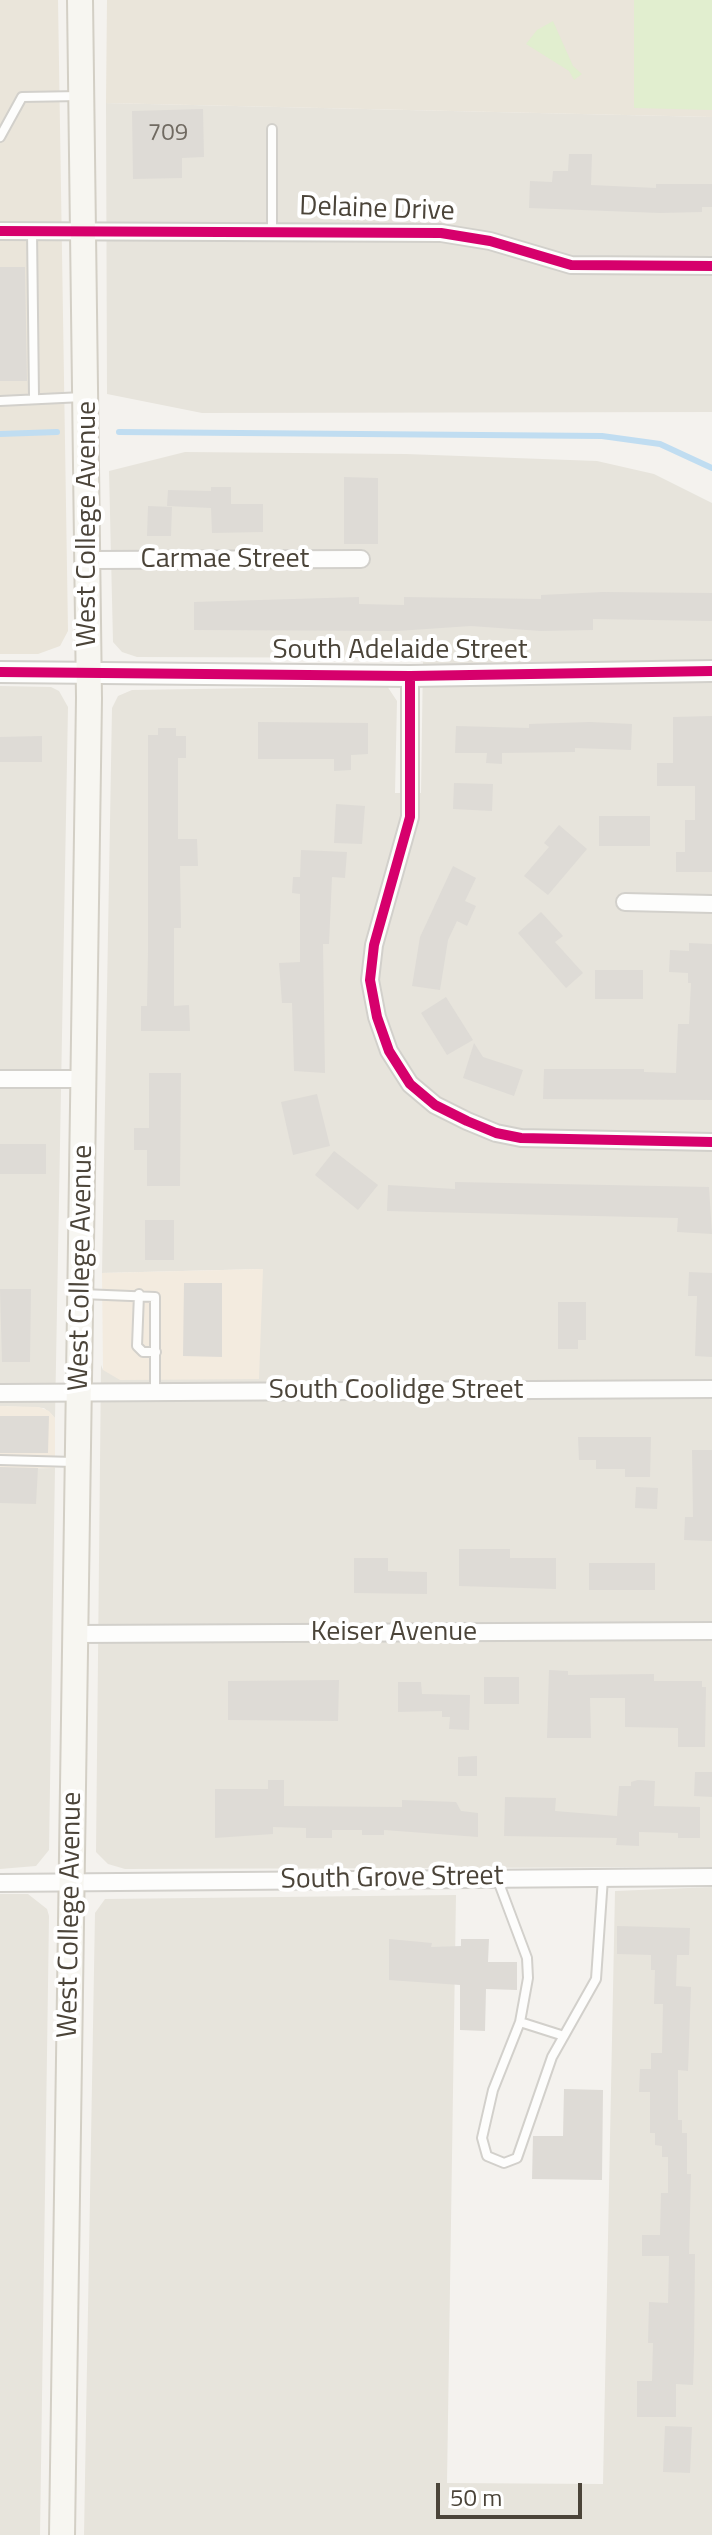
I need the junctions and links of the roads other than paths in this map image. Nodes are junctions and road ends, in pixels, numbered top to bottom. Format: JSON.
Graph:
{"nodes":[{"id":1,"x":80,"y":0,"type":"edge"},
{"id":2,"x":82,"y":96,"type":"junction"},
{"id":3,"x":272,"y":129,"type":"dead end"},
{"id":4,"x":0,"y":137,"type":"edge"},
{"id":5,"x":84,"y":229,"type":"junction"},
{"id":6,"x":32,"y":230,"type":"junction"},
{"id":7,"x":0,"y":231,"type":"edge"},
{"id":8,"x":272,"y":231,"type":"junction"},
{"id":9,"x":712,"y":266,"type":"edge"},
{"id":10,"x":34,"y":397,"type":"junction"},
{"id":11,"x":87,"y":397,"type":"junction"},
{"id":12,"x":0,"y":401,"type":"edge"},
{"id":13,"x":361,"y":559,"type":"dead end"},
{"id":14,"x":89,"y":560,"type":"junction"},
{"id":15,"x":712,"y":671,"type":"edge"},
{"id":16,"x":0,"y":672,"type":"edge"},
{"id":17,"x":89,"y":674,"type":"junction"},
{"id":18,"x":410,"y":676,"type":"junction"},
{"id":19,"x":625,"y":902,"type":"dead end"},
{"id":20,"x":712,"y":904,"type":"edge"},
{"id":21,"x":0,"y":1079,"type":"edge"},
{"id":22,"x":84,"y":1079,"type":"junction"},
{"id":23,"x":712,"y":1142,"type":"edge"},
{"id":24,"x":81,"y":1294,"type":"junction"},
{"id":25,"x":139,"y":1294,"type":"junction"},
{"id":26,"x":156,"y":1352,"type":"junction"},
{"id":27,"x":712,"y":1389,"type":"edge"},
{"id":28,"x":0,"y":1393,"type":"edge"},
{"id":29,"x":154,"y":1394,"type":"junction"},
{"id":30,"x":80,"y":1395,"type":"junction"},
{"id":31,"x":0,"y":1460,"type":"edge"},
{"id":32,"x":79,"y":1462,"type":"junction"},
{"id":33,"x":712,"y":1631,"type":"edge"},
{"id":34,"x":76,"y":1634,"type":"junction"},
{"id":35,"x":603,"y":1877,"type":"junction"},
{"id":36,"x":712,"y":1877,"type":"edge"},
{"id":37,"x":497,"y":1878,"type":"junction"},
{"id":38,"x":0,"y":1883,"type":"edge"},
{"id":39,"x":72,"y":1883,"type":"junction"},
{"id":40,"x":520,"y":2022,"type":"junction"},
{"id":41,"x":564,"y":2036,"type":"junction"},
{"id":42,"x":62,"y":2535,"type":"edge"}],
"edges":[{"from":1,"to":2,"type":"main road","name":"West College Avenue"},
{"from":2,"to":4,"type":"lane"},
{"from":2,"to":5,"type":"main road","name":"West College Avenue"},
{"from":3,"to":8,"type":"lane"},
{"from":5,"to":6,"type":"street","name":"Delaine Drive"},
{"from":5,"to":8,"type":"street","name":"Delaine Drive"},
{"from":5,"to":11,"type":"main road","name":"West College Avenue"},
{"from":6,"to":7,"type":"street","name":"Delaine Drive"},
{"from":6,"to":10,"type":"lane"},
{"from":8,"to":9,"type":"street","name":"Delaine Drive"},
{"from":10,"to":11,"type":"lane"},
{"from":10,"to":12,"type":"lane"},
{"from":11,"to":14,"type":"main road","name":"West College Avenue"},
{"from":13,"to":14,"type":"street","name":"Carmae Street"},
{"from":14,"to":17,"type":"main road","name":"West College Avenue"},
{"from":15,"to":18,"type":"street","name":"South Adelaide Street"},
{"from":16,"to":17,"type":"street","name":"South Adelaide Street"},
{"from":17,"to":18,"type":"street","name":"South Adelaide Street"},
{"from":17,"to":22,"type":"main road","name":"West College Avenue"},
{"from":18,"to":23,"type":"street"},
{"from":19,"to":20,"type":"street"},
{"from":21,"to":22,"type":"street"},
{"from":22,"to":24,"type":"main road","name":"West College Avenue"},
{"from":24,"to":25,"type":"lane"},
{"from":24,"to":30,"type":"main road","name":"West College Avenue"},
{"from":25,"to":26,"type":"lane"},
{"from":25,"to":26,"type":"lane"},
{"from":26,"to":29,"type":"lane"},
{"from":27,"to":29,"type":"street","name":"South Coolidge Street"},
{"from":28,"to":30,"type":"street","name":"South Coolidge Street"},
{"from":29,"to":30,"type":"street","name":"South Coolidge Street"},
{"from":30,"to":32,"type":"main road","name":"West College Avenue"},
{"from":31,"to":32,"type":"lane"},
{"from":32,"to":34,"type":"main road","name":"West College Avenue"},
{"from":33,"to":34,"type":"street","name":"Keiser Avenue"},
{"from":34,"to":39,"type":"main road","name":"West College Avenue"},
{"from":35,"to":36,"type":"street","name":"South Grove Street"},
{"from":35,"to":37,"type":"street","name":"South Grove Street"},
{"from":35,"to":41,"type":"lane"},
{"from":37,"to":39,"type":"street","name":"South Grove Street"},
{"from":37,"to":40,"type":"lane"},
{"from":38,"to":39,"type":"street","name":"South Grove Street"},
{"from":39,"to":42,"type":"main road","name":"West College Avenue"},
{"from":40,"to":41,"type":"lane"},
{"from":40,"to":41,"type":"lane"}]}
